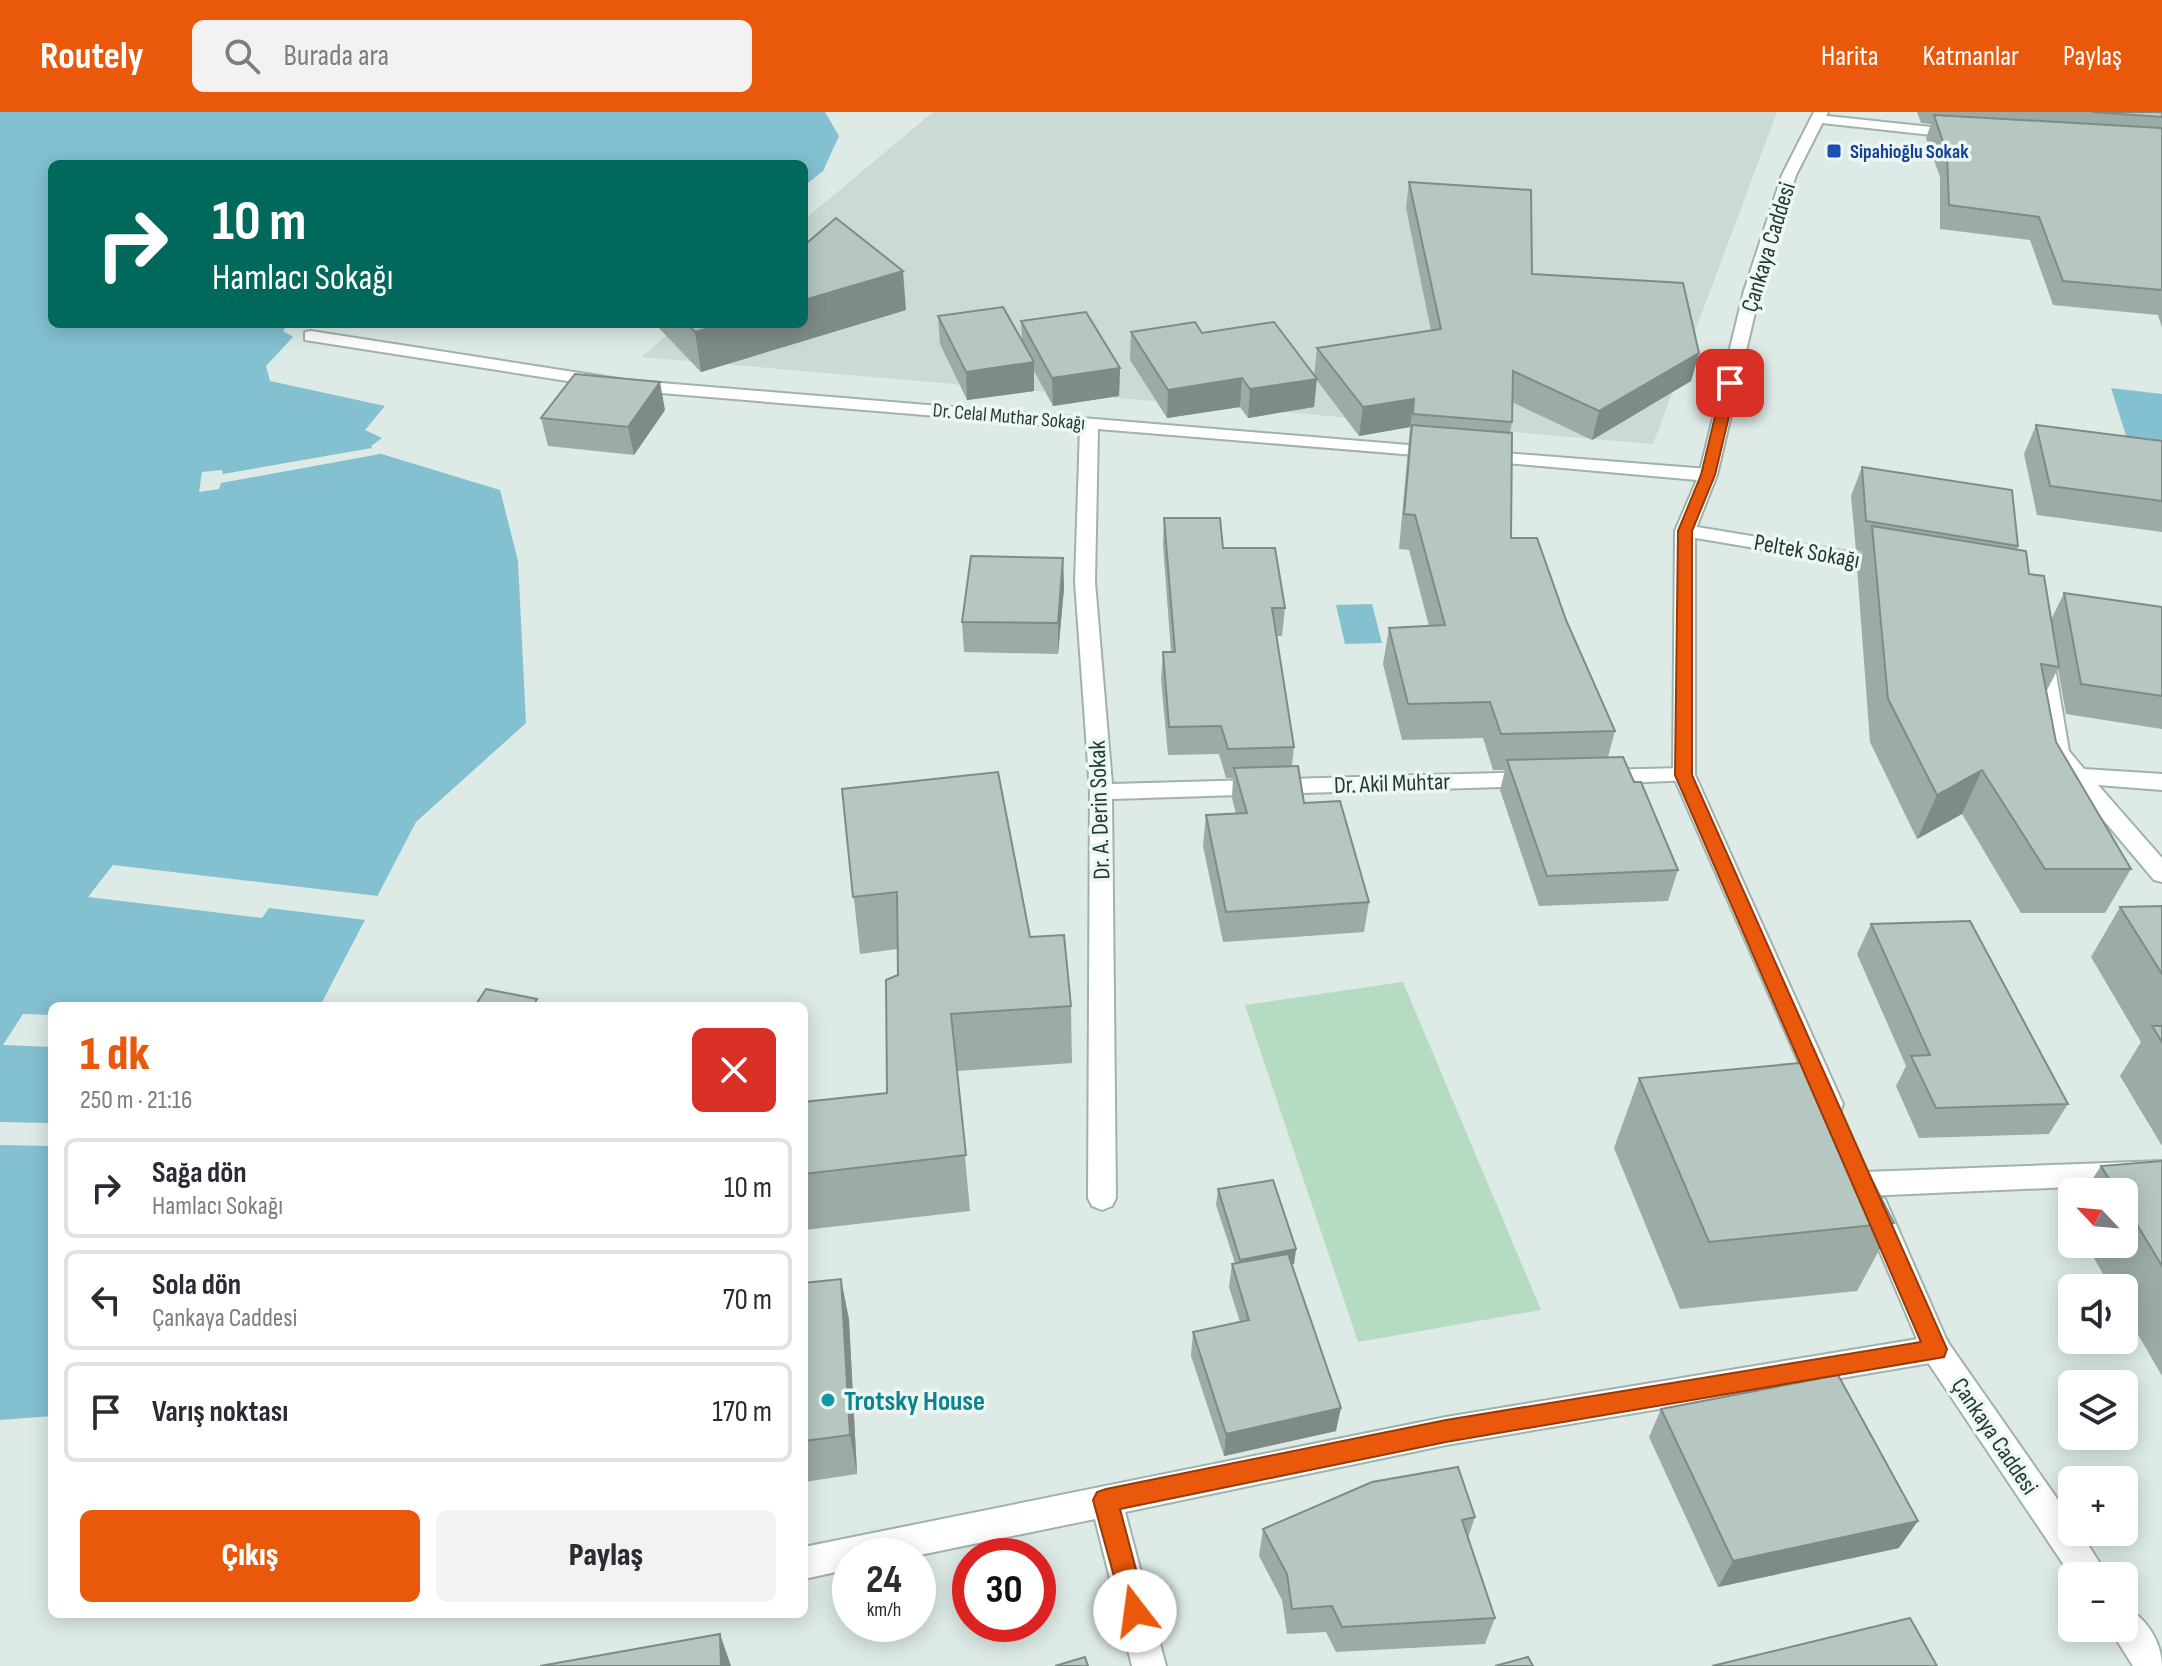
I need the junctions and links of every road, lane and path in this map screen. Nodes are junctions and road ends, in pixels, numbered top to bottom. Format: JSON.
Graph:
{"nodes":[{"id":1,"x":1820,"y":116,"type":"edge"},
{"id":2,"x":1973,"y":135,"type":"edge"},
{"id":3,"x":311,"y":336,"type":"dead end"},
{"id":4,"x":1089,"y":423,"type":"junction"},
{"id":5,"x":1708,"y":475,"type":"junction"},
{"id":6,"x":1685,"y":531,"type":"junction"},
{"id":7,"x":1912,"y":569,"type":"edge"},
{"id":8,"x":2040,"y":634,"type":"edge"},
{"id":9,"x":1684,"y":775,"type":"junction"},
{"id":10,"x":2077,"y":776,"type":"junction"},
{"id":11,"x":2162,"y":782,"type":"edge"},
{"id":12,"x":1101,"y":792,"type":"junction"},
{"id":13,"x":2162,"y":874,"type":"edge"},
{"id":14,"x":1839,"y":1125,"type":"edge"},
{"id":15,"x":2162,"y":1172,"type":"edge"},
{"id":16,"x":1102,"y":1198,"type":"dead end"},
{"id":17,"x":1936,"y":1349,"type":"junction"},
{"id":18,"x":1106,"y":1500,"type":"junction"},
{"id":19,"x":808,"y":1562,"type":"edge"},
{"id":20,"x":2081,"y":1562,"type":"edge"},
{"id":21,"x":2136,"y":1642,"type":"edge"},
{"id":22,"x":1149,"y":1666,"type":"edge"},
{"id":23,"x":2153,"y":1666,"type":"edge"}],
"edges":[{"from":1,"to":2,"type":"street"},
{"from":1,"to":5,"type":"street","name":"Çankaya Caddesi"},
{"from":3,"to":4,"type":"street","name":"Dr. Celal Muthar Sokağı"},
{"from":4,"to":5,"type":"street","name":"Dr. Celal Muthar Sokağı"},
{"from":4,"to":12,"type":"street","name":"Dr. A. Derin Sokak"},
{"from":5,"to":6,"type":"street","name":"Çankaya Caddesi"},
{"from":6,"to":7,"type":"street","name":"Peltek Sokağı"},
{"from":6,"to":9,"type":"street","name":"Çankaya Caddesi"},
{"from":8,"to":10,"type":"street"},
{"from":9,"to":12,"type":"street","name":"Dr. Akil Muhtar"},
{"from":9,"to":14,"type":"street","name":"Çankaya Caddesi"},
{"from":10,"to":11,"type":"street"},
{"from":10,"to":13,"type":"street"},
{"from":12,"to":16,"type":"street","name":"Dr. A. Derin Sokak"},
{"from":15,"to":17,"type":"street","name":"Çankaya Caddesi"},
{"from":17,"to":18,"type":"street"},
{"from":17,"to":20,"type":"street","name":"Çankaya Caddesi"},
{"from":18,"to":19,"type":"street"},
{"from":18,"to":22,"type":"street"},
{"from":21,"to":23,"type":"street"}]}
